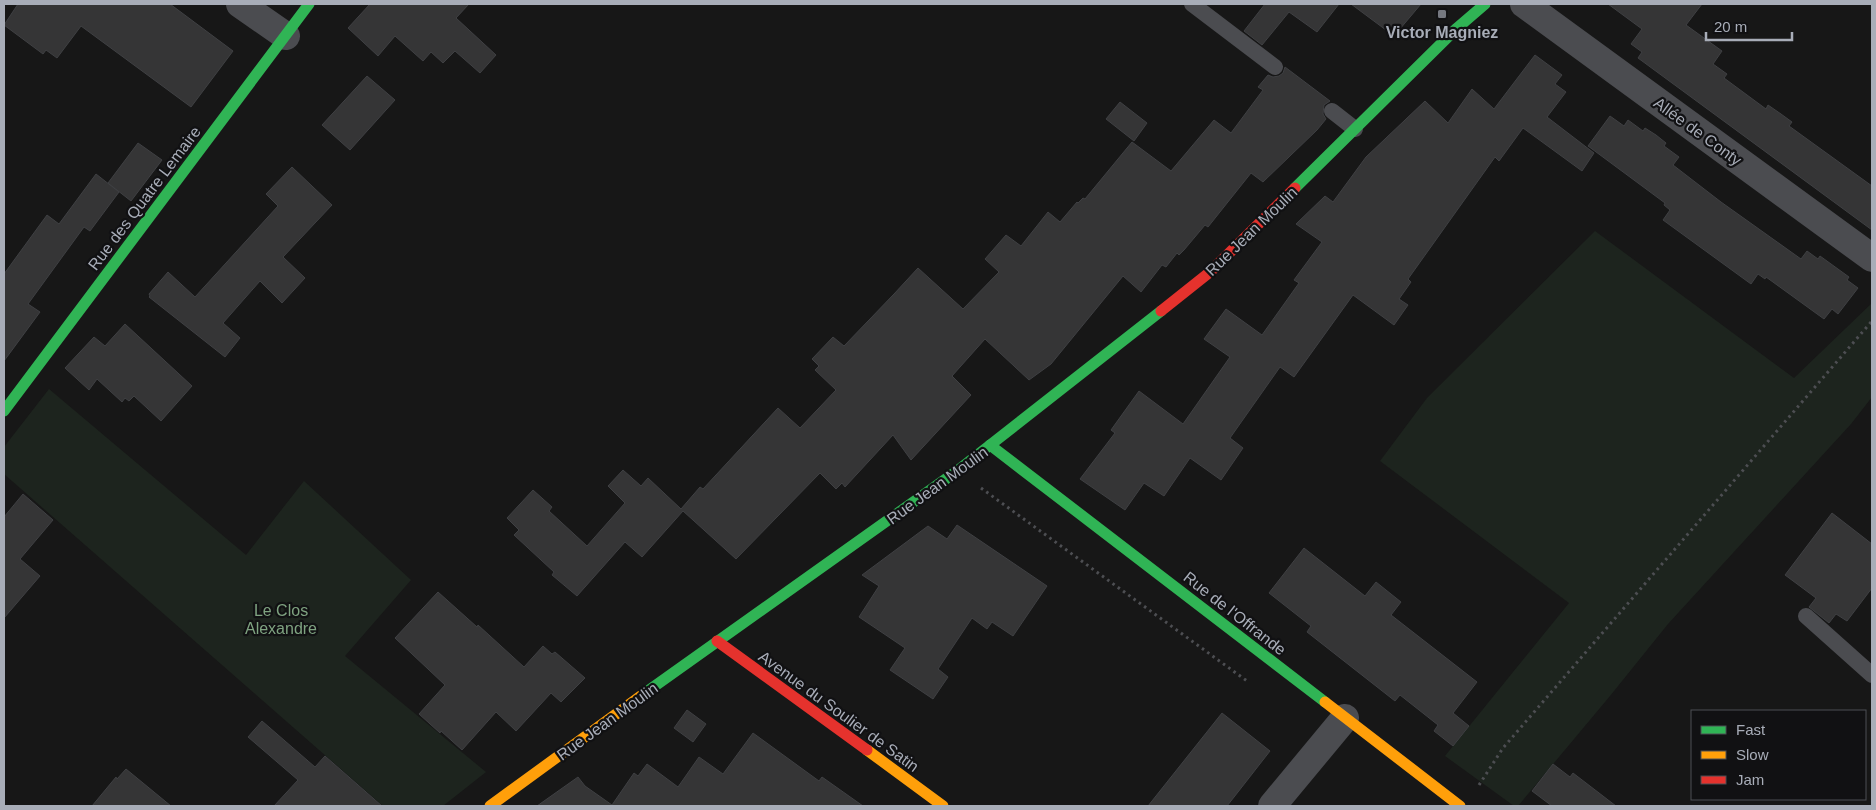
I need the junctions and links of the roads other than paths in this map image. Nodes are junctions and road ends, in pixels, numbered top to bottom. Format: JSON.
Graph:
{"nodes":[{"id":1,"x":240,"y":4,"type":"edge"},
{"id":2,"x":309,"y":4,"type":"edge"},
{"id":3,"x":1192,"y":4,"type":"edge"},
{"id":4,"x":1485,"y":4,"type":"edge"},
{"id":5,"x":1524,"y":4,"type":"edge"},
{"id":6,"x":286,"y":36,"type":"junction"},
{"id":7,"x":1275,"y":67,"type":"dead end"},
{"id":8,"x":1332,"y":111,"type":"dead end"},
{"id":9,"x":1356,"y":129,"type":"junction"},
{"id":10,"x":1872,"y":258,"type":"edge"},
{"id":11,"x":4,"y":411,"type":"edge"},
{"id":12,"x":990,"y":445,"type":"junction"},
{"id":13,"x":1806,"y":616,"type":"dead end"},
{"id":14,"x":717,"y":642,"type":"junction"},
{"id":15,"x":1872,"y":675,"type":"edge"},
{"id":16,"x":1345,"y":718,"type":"junction"},
{"id":17,"x":490,"y":806,"type":"edge"},
{"id":18,"x":943,"y":806,"type":"edge"},
{"id":19,"x":1272,"y":806,"type":"edge"},
{"id":20,"x":1460,"y":806,"type":"edge"}],
"edges":[{"from":1,"to":6,"type":"street"},
{"from":2,"to":6,"type":"street","name":"Rue des Quatre Lemaire"},
{"from":3,"to":7,"type":"lane"},
{"from":4,"to":9,"type":"street","name":"Rue Jean Moulin"},
{"from":5,"to":10,"type":"street","name":"Allée de Conty"},
{"from":6,"to":11,"type":"street","name":"Rue des Quatre Lemaire"},
{"from":8,"to":9,"type":"lane"},
{"from":9,"to":12,"type":"street","name":"Rue Jean Moulin"},
{"from":12,"to":14,"type":"street","name":"Rue Jean Moulin"},
{"from":12,"to":16,"type":"street","name":"Rue de l'Offrande"},
{"from":13,"to":15,"type":"lane"},
{"from":14,"to":17,"type":"street","name":"Rue Jean Moulin"},
{"from":14,"to":18,"type":"street","name":"Avenue du Soulier de Satin"},
{"from":16,"to":19,"type":"street"},
{"from":16,"to":20,"type":"street","name":"Rue de l'Offrande"}]}
